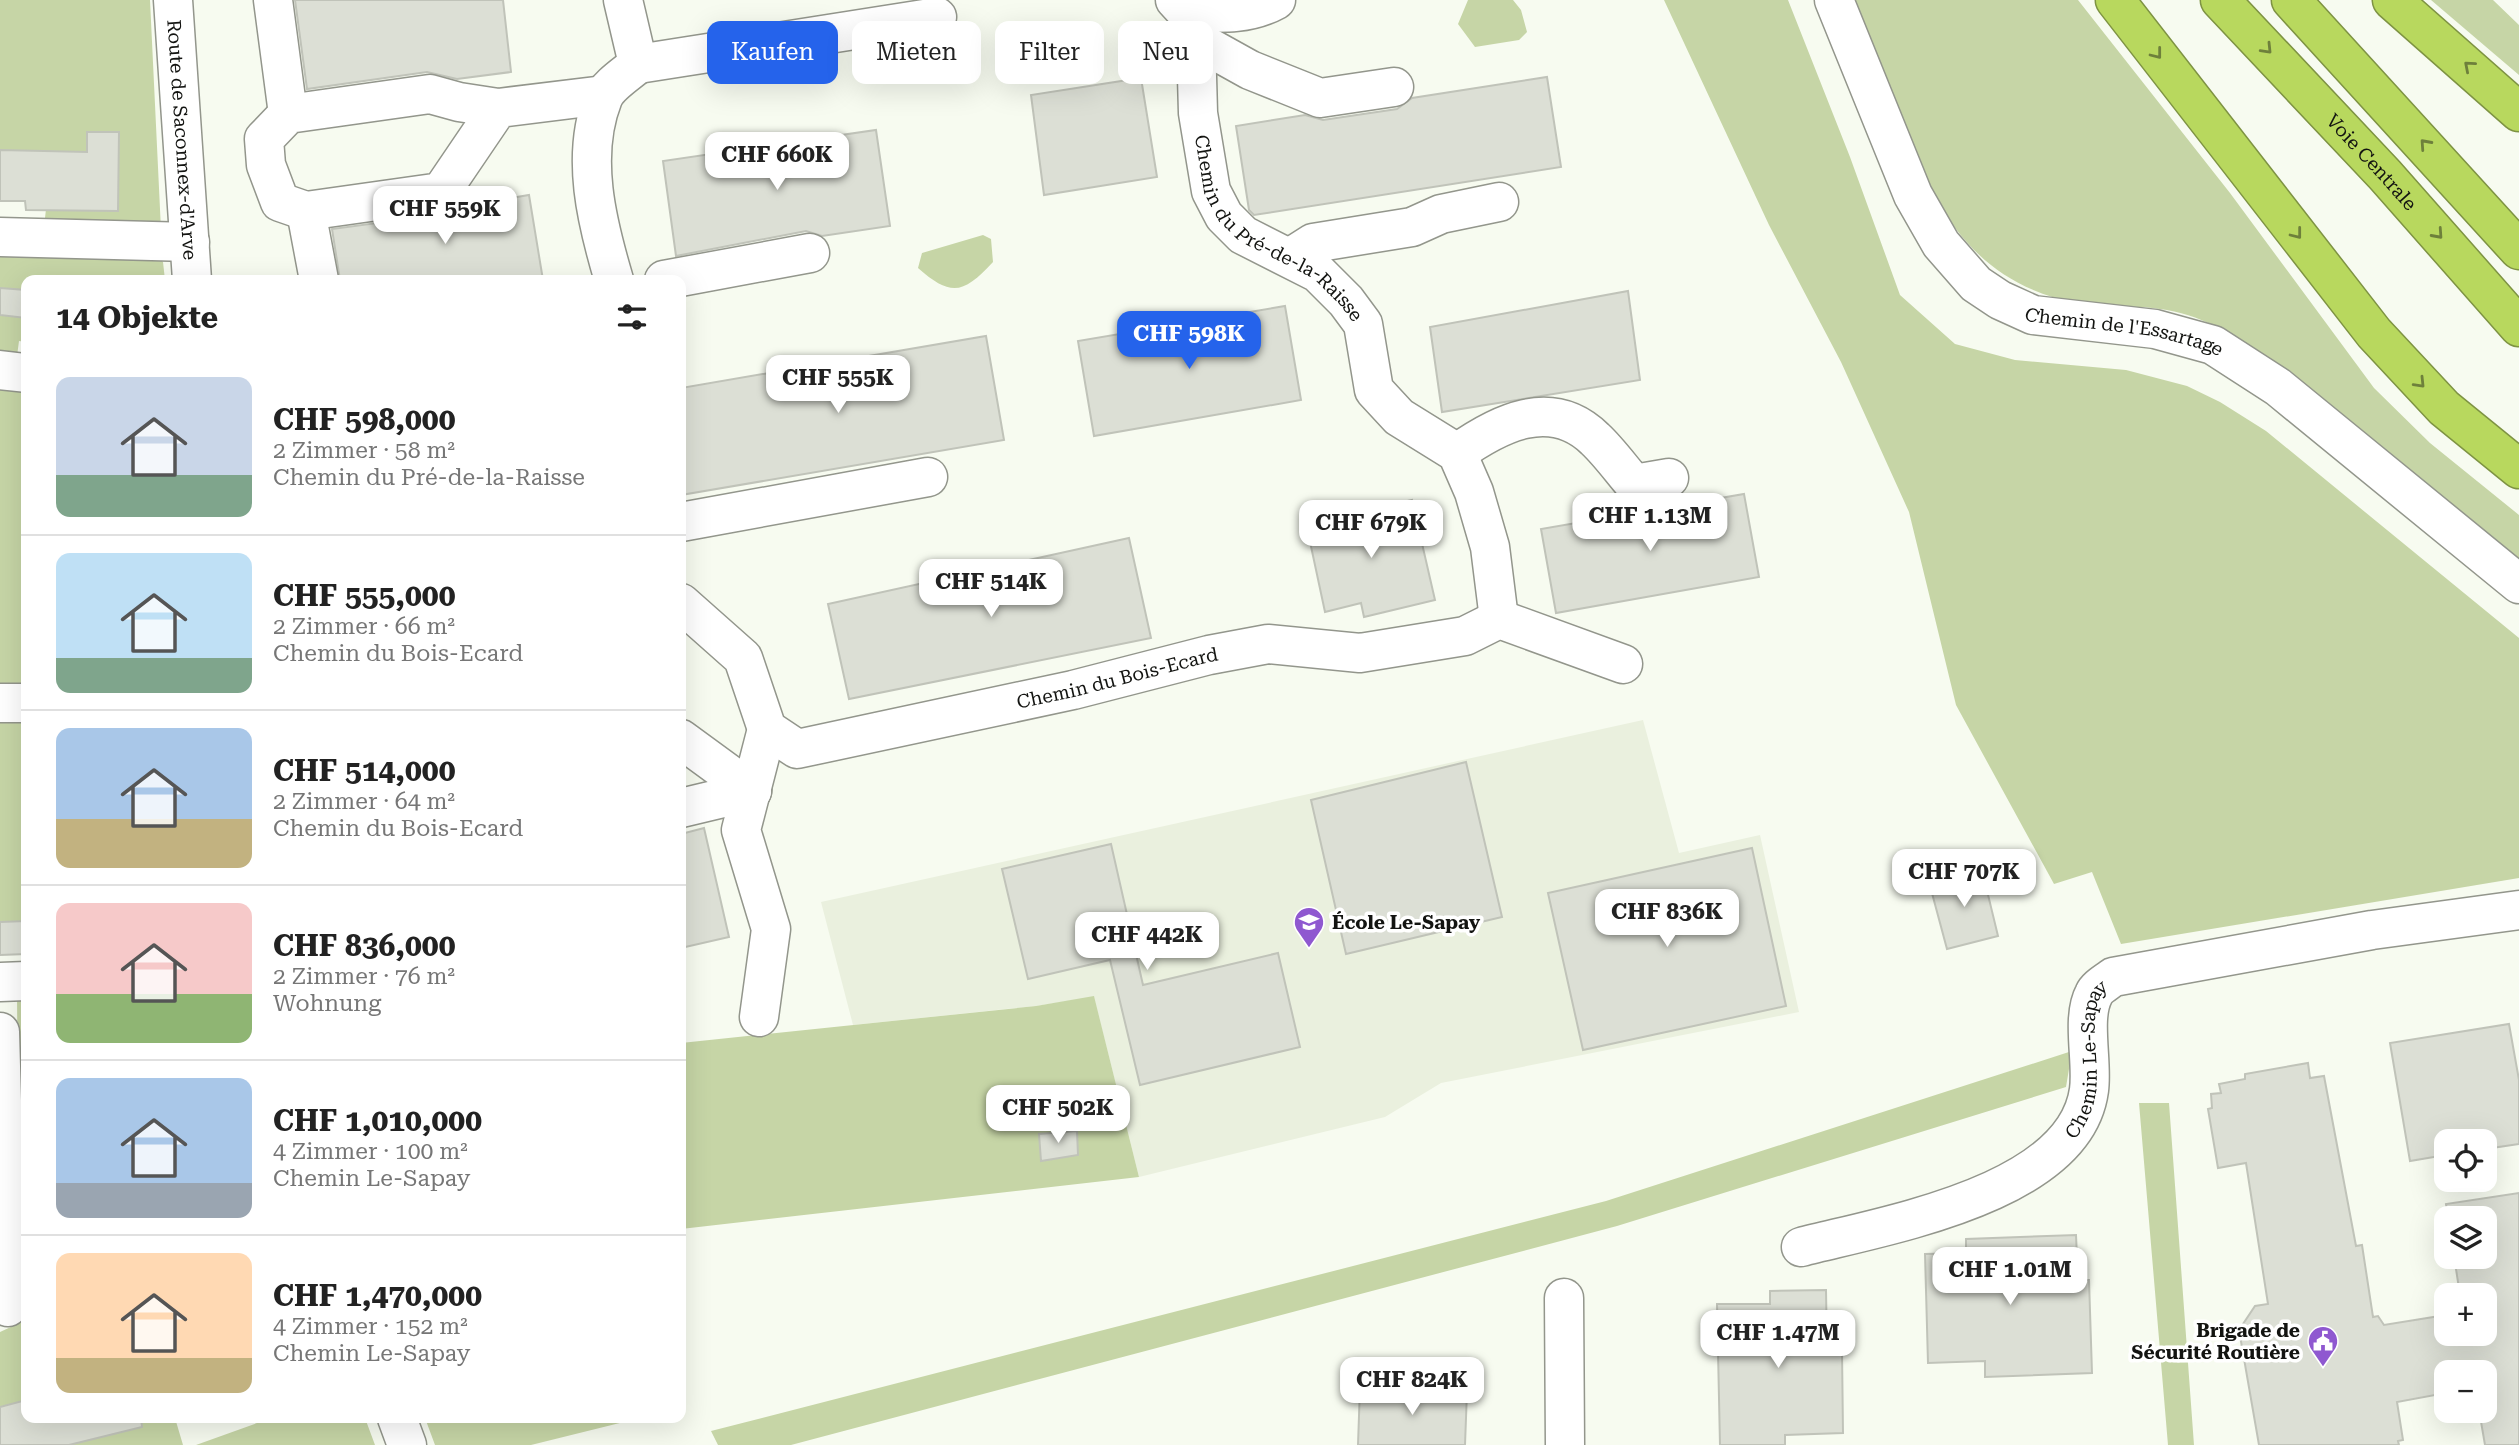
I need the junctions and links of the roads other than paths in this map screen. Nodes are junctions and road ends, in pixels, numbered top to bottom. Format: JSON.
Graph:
{"nodes":[{"id":1,"x":173,"y":0,"type":"edge"},
{"id":2,"x":274,"y":0,"type":"edge"},
{"id":3,"x":622,"y":0,"type":"edge"},
{"id":4,"x":1276,"y":0,"type":"edge"},
{"id":5,"x":1834,"y":0,"type":"edge"},
{"id":6,"x":2115,"y":0,"type":"edge"},
{"id":7,"x":2220,"y":0,"type":"edge"},
{"id":8,"x":2291,"y":0,"type":"edge"},
{"id":9,"x":2392,"y":0,"type":"edge"},
{"id":10,"x":937,"y":17,"type":"dead end"},
{"id":11,"x":1186,"y":17,"type":"edge"},
{"id":12,"x":638,"y":64,"type":"junction"},
{"id":13,"x":1394,"y":87,"type":"dead end"},
{"id":14,"x":604,"y":95,"type":"junction"},
{"id":15,"x":498,"y":108,"type":"junction"},
{"id":16,"x":2519,"y":112,"type":"edge"},
{"id":17,"x":288,"y":114,"type":"junction"},
{"id":18,"x":1499,"y":202,"type":"dead end"},
{"id":19,"x":306,"y":211,"type":"junction"},
{"id":20,"x":0,"y":237,"type":"edge"},
{"id":21,"x":190,"y":242,"type":"junction"},
{"id":22,"x":2519,"y":250,"type":"edge"},
{"id":23,"x":810,"y":253,"type":"dead end"},
{"id":24,"x":1291,"y":257,"type":"junction"},
{"id":25,"x":191,"y":275,"type":"edge"},
{"id":26,"x":318,"y":275,"type":"edge"},
{"id":27,"x":613,"y":275,"type":"edge"},
{"id":28,"x":686,"y":276,"type":"edge"},
{"id":29,"x":2519,"y":327,"type":"edge"},
{"id":30,"x":0,"y":370,"type":"edge"},
{"id":31,"x":21,"y":372,"type":"edge"},
{"id":32,"x":1457,"y":453,"type":"junction"},
{"id":33,"x":2519,"y":469,"type":"edge"},
{"id":34,"x":928,"y":477,"type":"dead end"},
{"id":35,"x":1669,"y":478,"type":"dead end"},
{"id":36,"x":686,"y":521,"type":"edge"},
{"id":37,"x":2519,"y":584,"type":"edge"},
{"id":38,"x":686,"y":607,"type":"edge"},
{"id":39,"x":1499,"y":620,"type":"junction"},
{"id":40,"x":1623,"y":664,"type":"dead end"},
{"id":41,"x":0,"y":703,"type":"edge"},
{"id":42,"x":21,"y":703,"type":"edge"},
{"id":43,"x":768,"y":729,"type":"junction"},
{"id":44,"x":686,"y":743,"type":"edge"},
{"id":45,"x":752,"y":791,"type":"junction"},
{"id":46,"x":686,"y":807,"type":"edge"},
{"id":47,"x":2519,"y":911,"type":"edge"},
{"id":48,"x":21,"y":981,"type":"edge"},
{"id":49,"x":0,"y":982,"type":"edge"},
{"id":50,"x":759,"y":1017,"type":"dead end"},
{"id":51,"x":0,"y":1032,"type":"edge"},
{"id":52,"x":2,"y":1222,"type":"edge"},
{"id":53,"x":1801,"y":1247,"type":"dead end"},
{"id":54,"x":1564,"y":1298,"type":"dead end"},
{"id":55,"x":11,"y":1305,"type":"edge"},
{"id":56,"x":399,"y":1423,"type":"edge"},
{"id":57,"x":407,"y":1445,"type":"edge"},
{"id":58,"x":1565,"y":1445,"type":"edge"}],
"edges":[{"from":1,"to":21,"type":"street","name":"Route de Saconnex-d'Arve"},
{"from":2,"to":17,"type":"street"},
{"from":3,"to":12,"type":"street"},
{"from":4,"to":11,"type":"street"},
{"from":5,"to":37,"type":"street","name":"Chemin de l'Essartage"},
{"from":6,"to":33,"type":"highway","one_way":true},
{"from":7,"to":29,"type":"highway","name":"Voie Centrale","one_way":true},
{"from":22,"to":8,"type":"highway","one_way":true},
{"from":16,"to":9,"type":"highway","one_way":true},
{"from":10,"to":12,"type":"street"},
{"from":11,"to":13,"type":"street"},
{"from":11,"to":24,"type":"street","name":"Chemin du Pré-de-la-Raisse"},
{"from":12,"to":14,"type":"street"},
{"from":14,"to":15,"type":"street"},
{"from":14,"to":27,"type":"street"},
{"from":15,"to":17,"type":"street"},
{"from":15,"to":19,"type":"street"},
{"from":17,"to":19,"type":"street"},
{"from":18,"to":24,"type":"street"},
{"from":19,"to":26,"type":"street"},
{"from":20,"to":21,"type":"street"},
{"from":21,"to":25,"type":"street","name":"Route de Saconnex-d'Arve"},
{"from":23,"to":28,"type":"street"},
{"from":24,"to":32,"type":"street","name":"Chemin du Pré-de-la-Raisse"},
{"from":30,"to":31,"type":"street"},
{"from":32,"to":35,"type":"street"},
{"from":32,"to":39,"type":"street"},
{"from":34,"to":36,"type":"street"},
{"from":38,"to":43,"type":"street"},
{"from":39,"to":40,"type":"street"},
{"from":39,"to":43,"type":"street","name":"Chemin du Bois-Ecard"},
{"from":41,"to":42,"type":"street"},
{"from":43,"to":45,"type":"street"},
{"from":44,"to":45,"type":"street"},
{"from":45,"to":46,"type":"street"},
{"from":45,"to":50,"type":"street"},
{"from":47,"to":53,"type":"street","name":"Chemin Le-Sapay"},
{"from":48,"to":49,"type":"street"},
{"from":51,"to":52,"type":"street"},
{"from":52,"to":55,"type":"street"},
{"from":54,"to":58,"type":"street"},
{"from":56,"to":57,"type":"street"}]}
